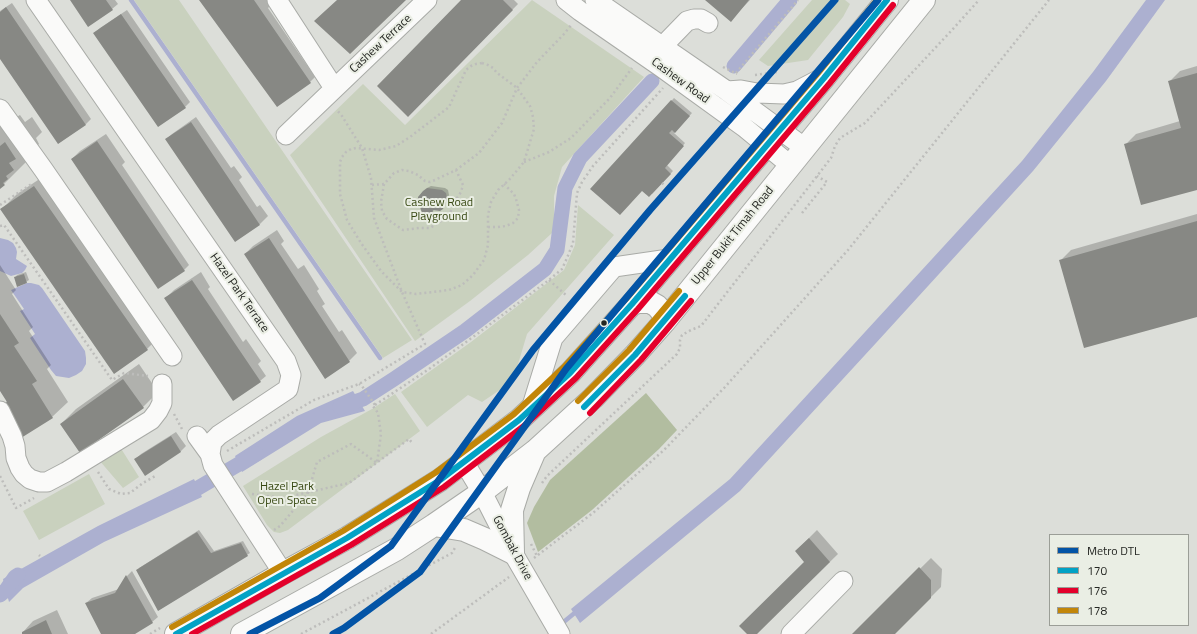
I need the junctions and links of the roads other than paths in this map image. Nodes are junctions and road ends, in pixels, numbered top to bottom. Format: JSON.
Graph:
{"nodes":[{"id":1,"x":36,"y":0,"type":"edge"},
{"id":2,"x":277,"y":0,"type":"edge"},
{"id":3,"x":427,"y":0,"type":"edge"},
{"id":4,"x":566,"y":0,"type":"edge"},
{"id":5,"x":595,"y":0,"type":"edge"},
{"id":6,"x":887,"y":0,"type":"edge"},
{"id":7,"x":924,"y":0,"type":"edge"},
{"id":8,"x":708,"y":23,"type":"dead end"},
{"id":9,"x":652,"y":59,"type":"junction"},
{"id":10,"x":824,"y":78,"type":"junction"},
{"id":11,"x":727,"y":91,"type":"junction"},
{"id":12,"x":330,"y":92,"type":"junction"},
{"id":13,"x":0,"y":110,"type":"edge"},
{"id":14,"x":286,"y":135,"type":"dead end"},
{"id":15,"x":773,"y":137,"type":"junction"},
{"id":16,"x":805,"y":148,"type":"junction"},
{"id":17,"x":790,"y":165,"type":"junction"},
{"id":18,"x":670,"y":259,"type":"junction"},
{"id":19,"x":632,"y":304,"type":"junction"},
{"id":20,"x":665,"y":321,"type":"junction"},
{"id":21,"x":172,"y":356,"type":"dead end"},
{"id":22,"x":159,"y":385,"type":"road end"},
{"id":23,"x":531,"y":409,"type":"junction"},
{"id":24,"x":0,"y":411,"type":"edge"},
{"id":25,"x":191,"y":435,"type":"road end"},
{"id":26,"x":535,"y":451,"type":"junction"},
{"id":27,"x":211,"y":460,"type":"junction"},
{"id":28,"x":464,"y":462,"type":"junction"},
{"id":29,"x":482,"y":492,"type":"junction"},
{"id":30,"x":434,"y":525,"type":"junction"},
{"id":31,"x":514,"y":553,"type":"junction"},
{"id":32,"x":283,"y":573,"type":"junction"},
{"id":33,"x":843,"y":580,"type":"dead end"},
{"id":34,"x":176,"y":634,"type":"edge"},
{"id":35,"x":242,"y":634,"type":"edge"},
{"id":36,"x":560,"y":634,"type":"edge"},
{"id":37,"x":791,"y":634,"type":"edge"}],
"edges":[{"from":1,"to":27,"type":"street","name":"Hazel Park Terrace"},
{"from":2,"to":12,"type":"street"},
{"from":3,"to":12,"type":"street","name":"Cashew Terrace"},
{"from":4,"to":9,"type":"street","name":"Cashew Road"},
{"from":5,"to":9,"type":"street","name":"Cashew Road"},
{"from":6,"to":10,"type":"highway"},
{"from":7,"to":16,"type":"highway","name":"Upper Bukit Timah Road"},
{"from":8,"to":9,"type":"street"},
{"from":9,"to":11,"type":"street","name":"Cashew Road"},
{"from":9,"to":15,"type":"street","name":"Cashew Road"},
{"from":10,"to":11,"type":"street"},
{"from":10,"to":15,"type":"highway"},
{"from":11,"to":15,"type":"street","name":"Cashew Road"},
{"from":12,"to":14,"type":"street","name":"Cashew Terrace"},
{"from":13,"to":21,"type":"street"},
{"from":15,"to":16,"type":"street","name":"Cashew Road"},
{"from":15,"to":17,"type":"street","name":"Cashew Road"},
{"from":15,"to":18,"type":"highway"},
{"from":16,"to":17,"type":"highway","name":"Upper Bukit Timah Road"},
{"from":17,"to":20,"type":"highway","name":"Upper Bukit Timah Road"},
{"from":18,"to":19,"type":"highway"},
{"from":18,"to":23,"type":"street"},
{"from":19,"to":20,"type":"highway"},
{"from":19,"to":23,"type":"highway"},
{"from":20,"to":26,"type":"highway","name":"Upper Bukit Timah Road"},
{"from":22,"to":24,"type":"street"},
{"from":23,"to":28,"type":"highway"},
{"from":25,"to":27,"type":"street"},
{"from":26,"to":29,"type":"highway","name":"Upper Bukit Timah Road"},
{"from":26,"to":31,"type":"highway"},
{"from":27,"to":32,"type":"street"},
{"from":28,"to":29,"type":"street","name":"Gombak Drive"},
{"from":28,"to":32,"type":"highway"},
{"from":29,"to":30,"type":"highway","name":"Upper Bukit Timah Road"},
{"from":29,"to":31,"type":"street","name":"Gombak Drive"},
{"from":30,"to":31,"type":"highway"},
{"from":30,"to":35,"type":"highway","name":"Upper Bukit Timah Road"},
{"from":31,"to":36,"type":"street","name":"Gombak Drive"},
{"from":32,"to":34,"type":"highway"},
{"from":33,"to":37,"type":"street"}]}
